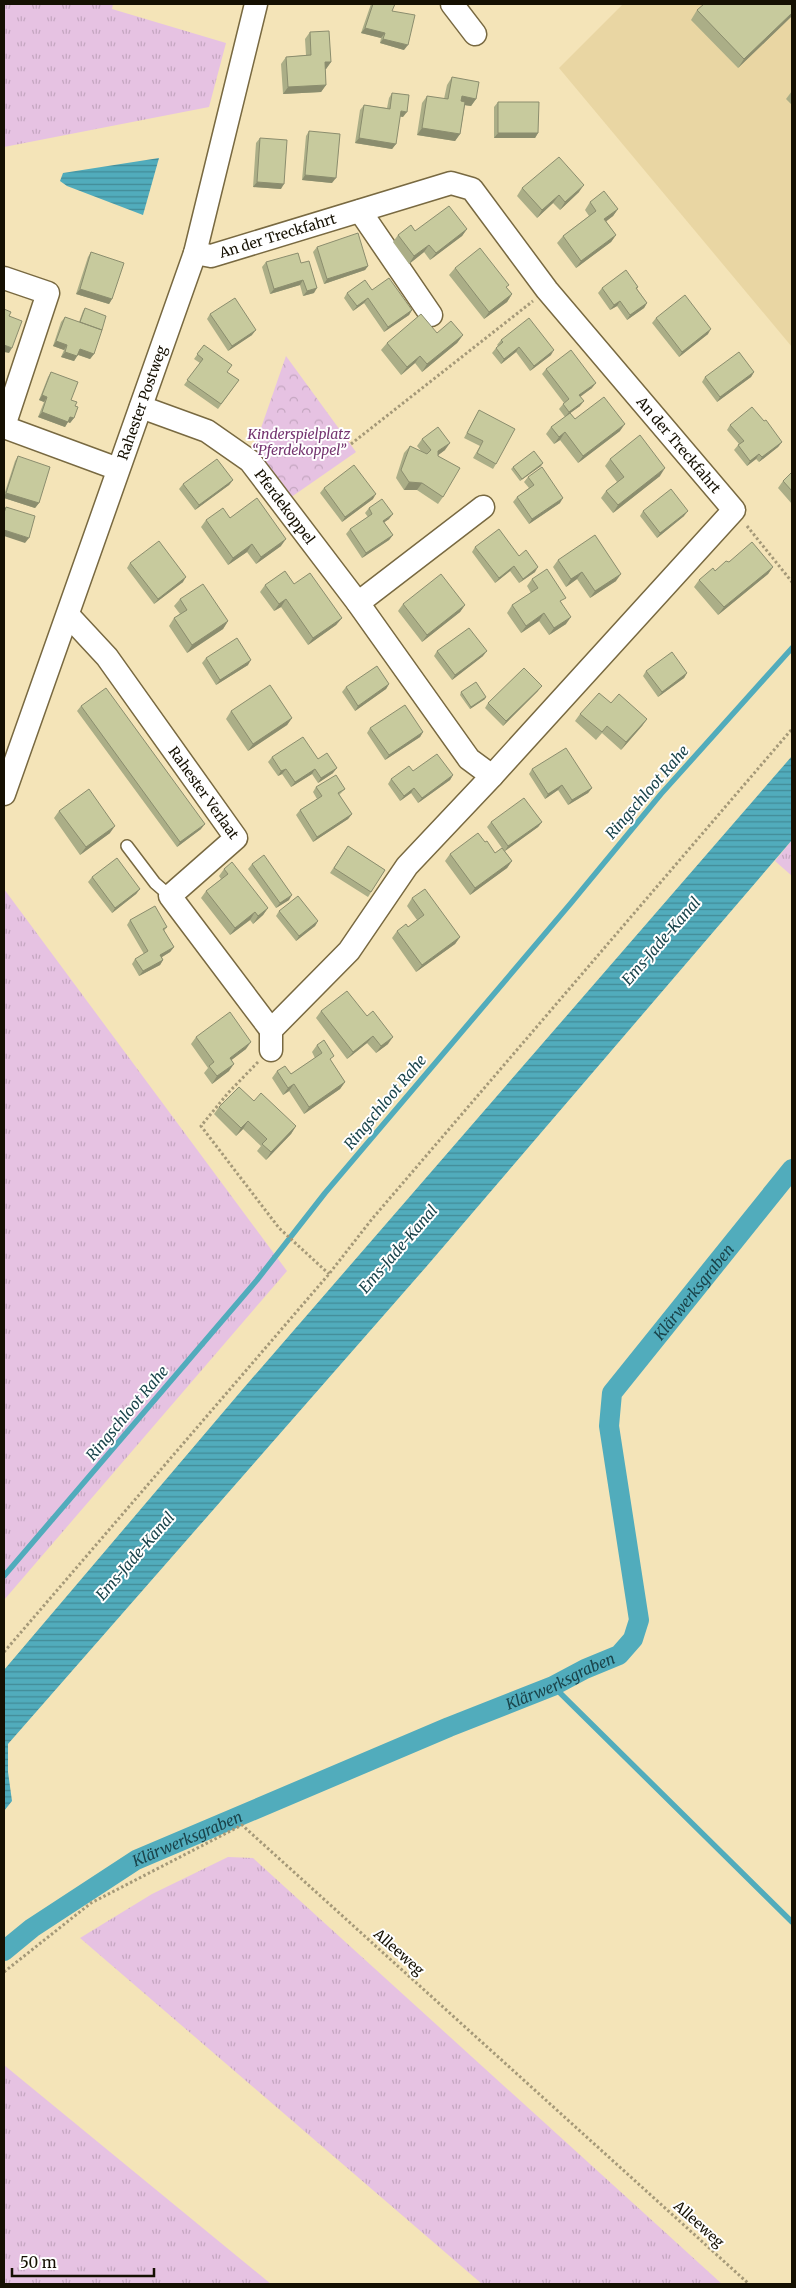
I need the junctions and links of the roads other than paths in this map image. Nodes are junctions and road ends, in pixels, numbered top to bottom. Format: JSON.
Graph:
{"nodes":[{"id":1,"x":256,"y":4,"type":"edge"},
{"id":2,"x":452,"y":4,"type":"edge"},
{"id":3,"x":475,"y":34,"type":"dead end"},
{"id":4,"x":360,"y":211,"type":"junction"},
{"id":5,"x":195,"y":253,"type":"junction"},
{"id":6,"x":4,"y":278,"type":"edge"},
{"id":7,"x":431,"y":315,"type":"dead end"},
{"id":8,"x":141,"y":407,"type":"junction"},
{"id":9,"x":4,"y":426,"type":"edge"},
{"id":10,"x":118,"y":468,"type":"junction"},
{"id":11,"x":483,"y":507,"type":"dead end"},
{"id":12,"x":358,"y":603,"type":"junction"},
{"id":13,"x":68,"y":615,"type":"junction"},
{"id":14,"x":492,"y":776,"type":"junction"},
{"id":15,"x":4,"y":794,"type":"edge"},
{"id":16,"x":127,"y":846,"type":"dead end"},
{"id":17,"x":170,"y":896,"type":"junction"}],
"edges":[{"from":1,"to":5,"type":"street","name":"Rahester Postweg"},
{"from":2,"to":3,"type":"street"},
{"from":4,"to":5,"type":"street","name":"An der Treckfahrt"},
{"from":4,"to":7,"type":"street"},
{"from":4,"to":14,"type":"street","name":"An der Treckfahrt"},
{"from":5,"to":8,"type":"street","name":"Rahester Postweg"},
{"from":6,"to":9,"type":"street"},
{"from":8,"to":10,"type":"street","name":"Rahester Postweg"},
{"from":8,"to":12,"type":"street","name":"Pferdekoppel"},
{"from":9,"to":10,"type":"street"},
{"from":10,"to":13,"type":"street","name":"Rahester Postweg"},
{"from":11,"to":12,"type":"street"},
{"from":12,"to":14,"type":"street","name":"Pferdekoppel"},
{"from":13,"to":15,"type":"street","name":"Rahester Postweg"},
{"from":13,"to":17,"type":"street","name":"Rahester Verlaat"},
{"from":14,"to":17,"type":"street"},
{"from":16,"to":17,"type":"lane"}]}
